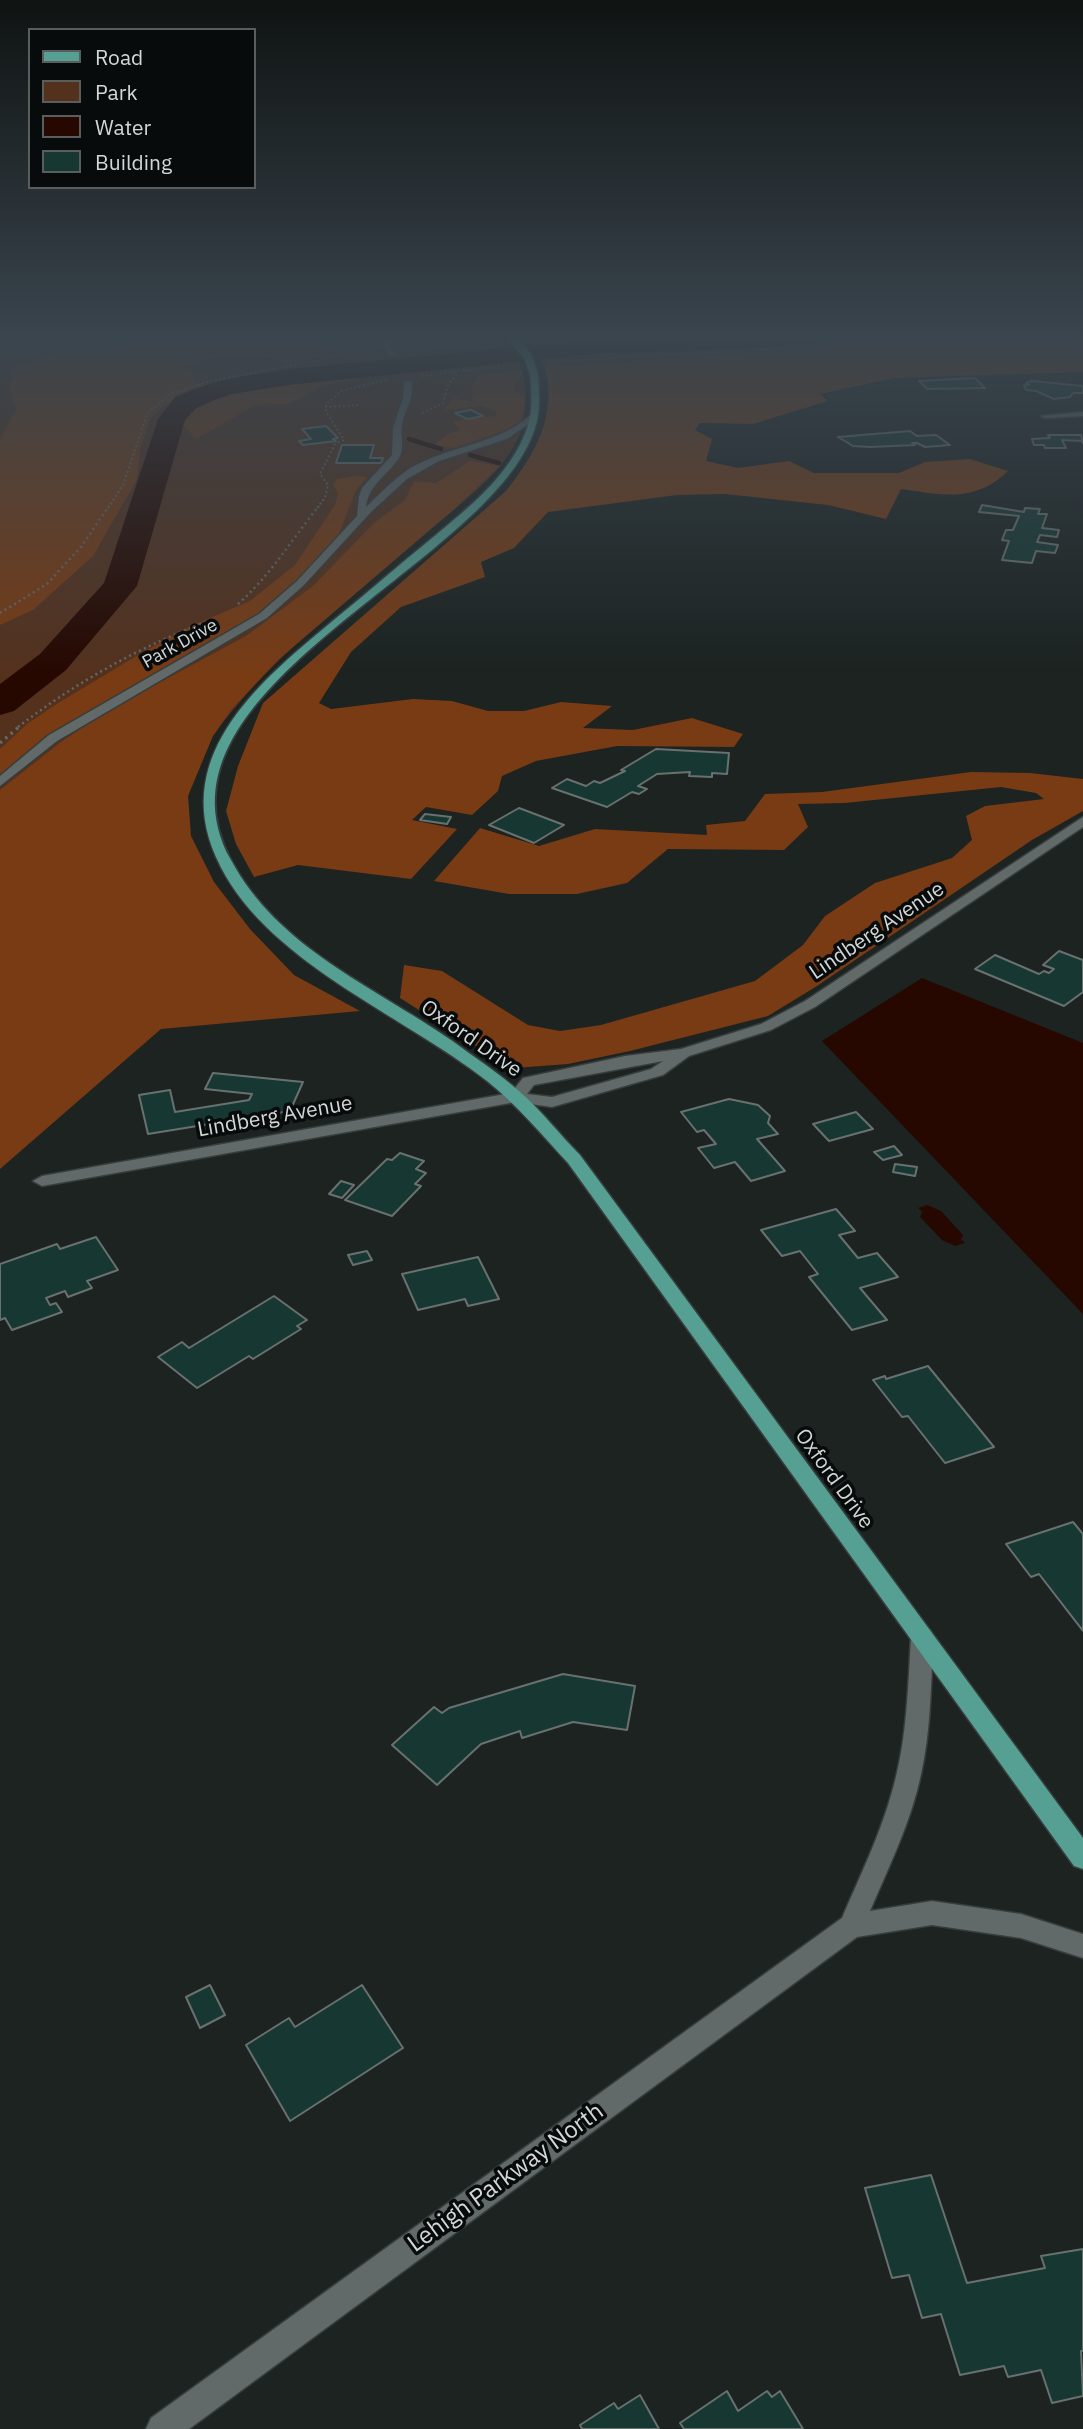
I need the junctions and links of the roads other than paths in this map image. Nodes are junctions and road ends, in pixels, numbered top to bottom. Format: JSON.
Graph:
{"nodes":[{"id":1,"x":398,"y":448,"type":"edge"},
{"id":2,"x":468,"y":448,"type":"edge"},
{"id":3,"x":521,"y":448,"type":"edge"},
{"id":4,"x":362,"y":519,"type":"junction"},
{"id":5,"x":0,"y":782,"type":"edge"},
{"id":6,"x":1083,"y":821,"type":"edge"},
{"id":7,"x":683,"y":1053,"type":"junction"},
{"id":8,"x":516,"y":1097,"type":"junction"},
{"id":9,"x":42,"y":1181,"type":"dead end"},
{"id":10,"x":922,"y":1636,"type":"junction"},
{"id":11,"x":1083,"y":1858,"type":"edge"},
{"id":12,"x":851,"y":1926,"type":"junction"},
{"id":13,"x":1083,"y":1946,"type":"edge"},
{"id":14,"x":162,"y":2429,"type":"edge"}],
"edges":[{"from":1,"to":4,"type":"street"},
{"from":2,"to":4,"type":"street","name":"Park Drive"},
{"from":3,"to":8,"type":"main road","name":"Oxford Drive"},
{"from":4,"to":5,"type":"street","name":"Park Drive"},
{"from":6,"to":7,"type":"street","name":"Lindberg Avenue"},
{"from":7,"to":8,"type":"street","name":"Lindberg Avenue"},
{"from":7,"to":8,"type":"street","name":"Lindberg Avenue"},
{"from":8,"to":9,"type":"street","name":"Lindberg Avenue"},
{"from":8,"to":10,"type":"main road","name":"Oxford Drive"},
{"from":10,"to":11,"type":"main road","name":"Oxford Drive"},
{"from":10,"to":12,"type":"street"},
{"from":12,"to":13,"type":"street","name":"Lehigh Parkway North"},
{"from":12,"to":14,"type":"street","name":"Lehigh Parkway North"}]}
